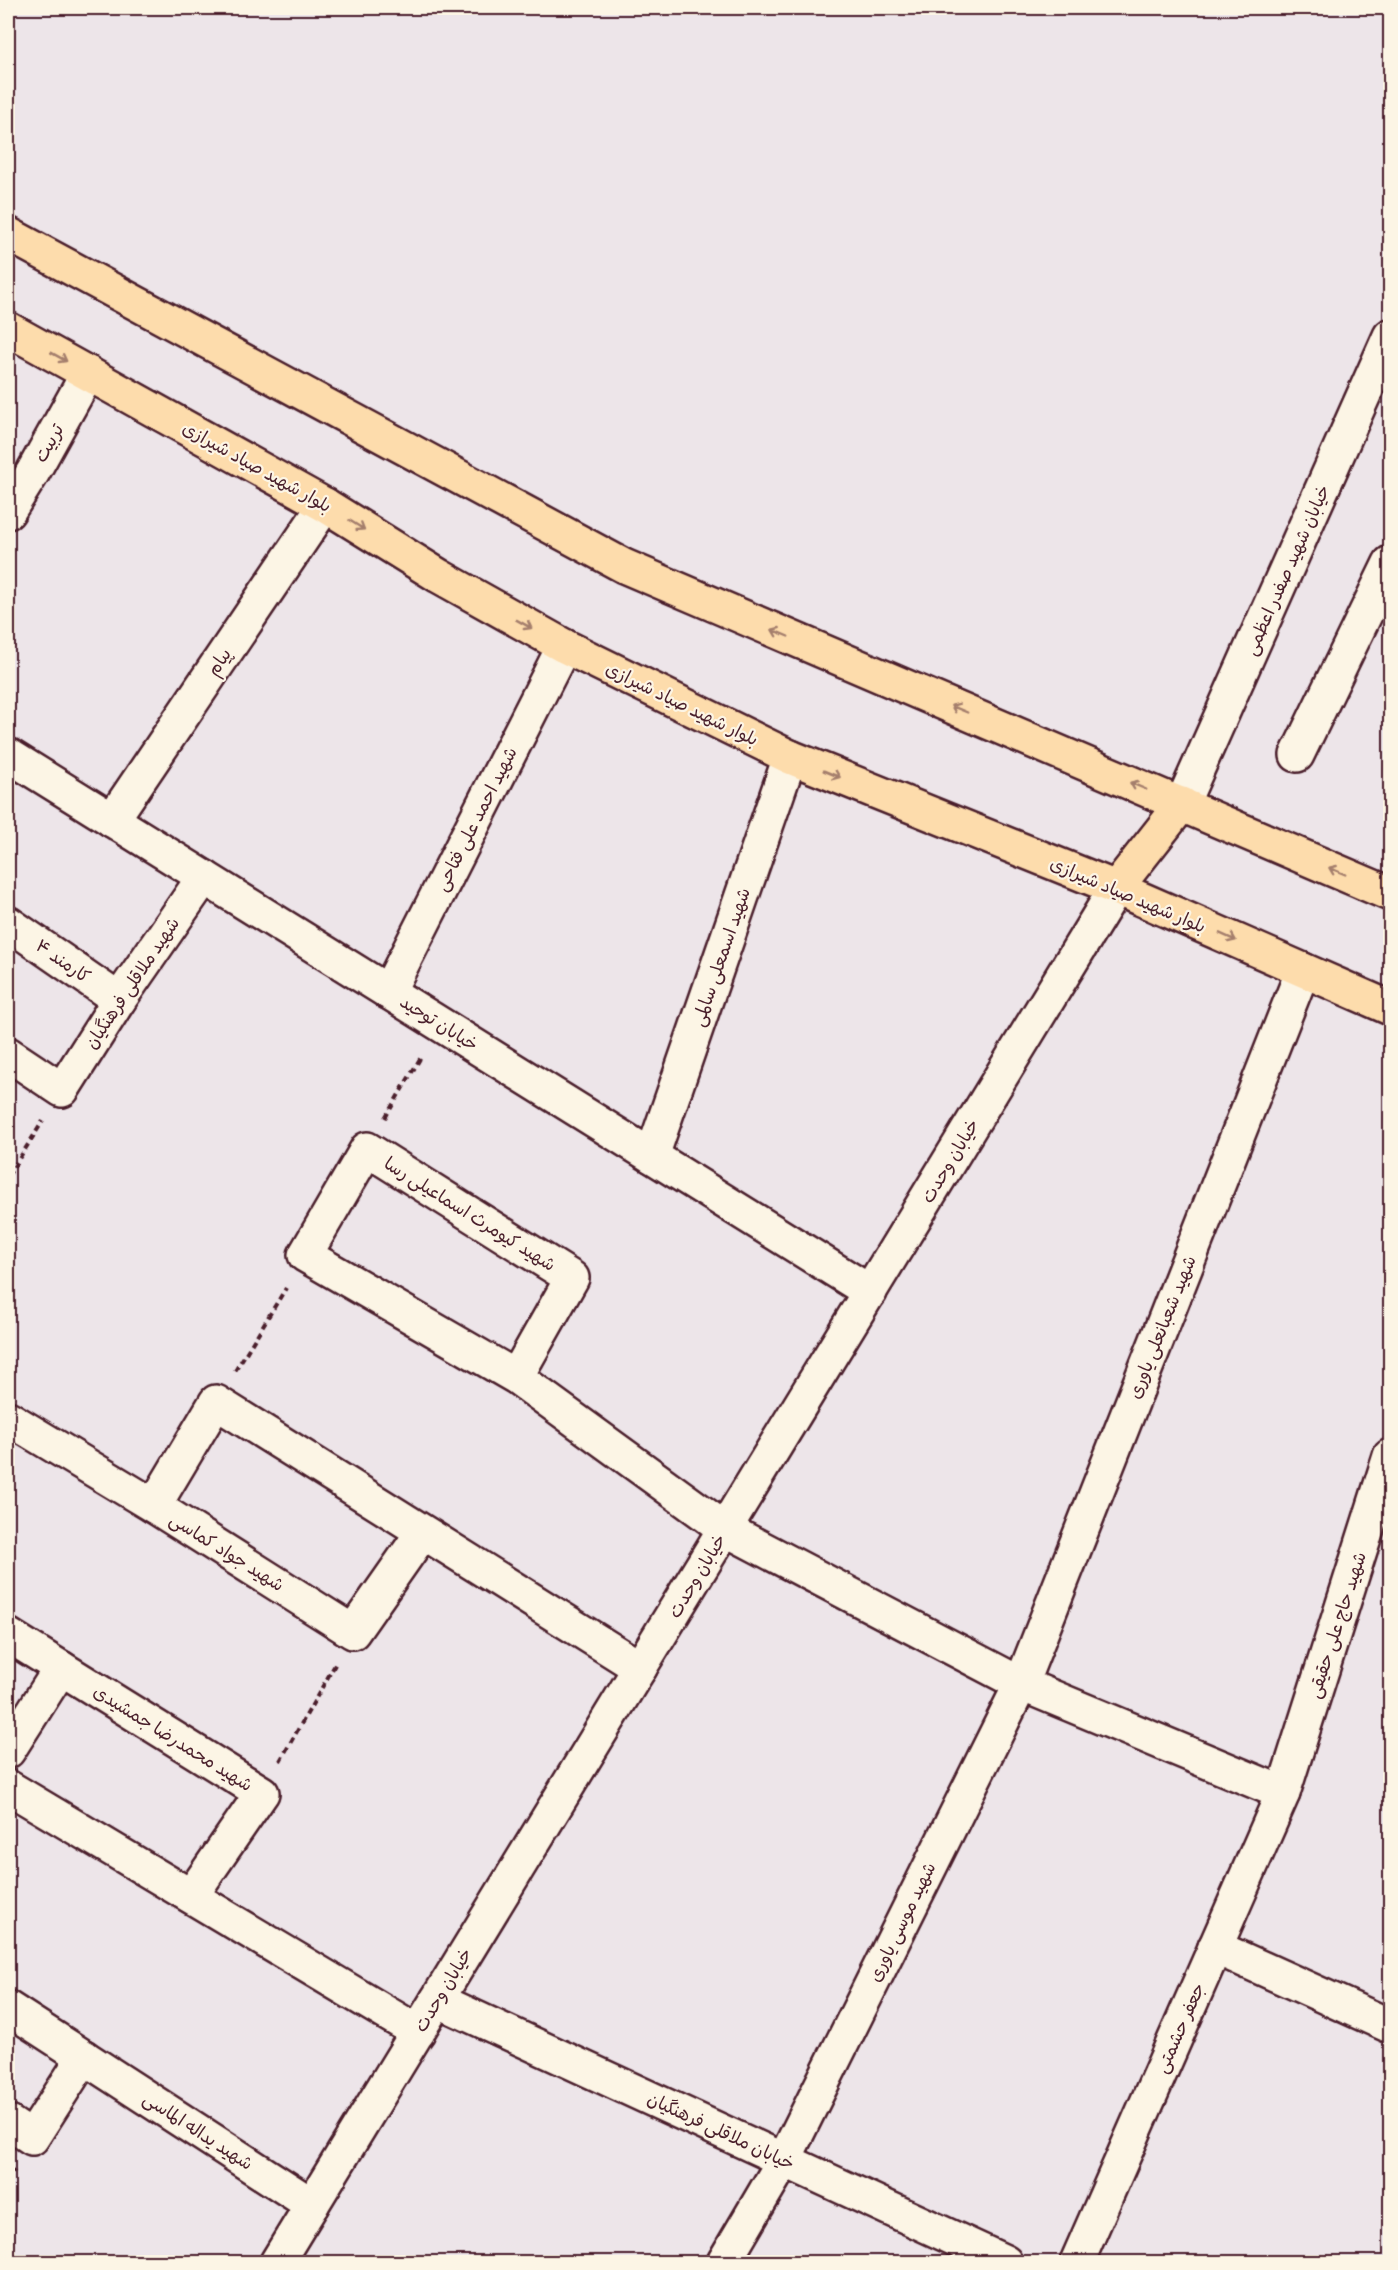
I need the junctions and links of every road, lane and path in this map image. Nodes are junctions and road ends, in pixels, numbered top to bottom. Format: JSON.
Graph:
{"nodes":[{"id":1,"x":8,"y":234,"type":"edge"},
{"id":2,"x":8,"y":328,"type":"edge"},
{"id":3,"x":1390,"y":336,"type":"edge"},
{"id":4,"x":88,"y":373,"type":"junction"},
{"id":5,"x":326,"y":505,"type":"junction"},
{"id":6,"x":8,"y":512,"type":"edge"},
{"id":7,"x":1390,"y":562,"type":"edge"},
{"id":8,"x":564,"y":646,"type":"junction"},
{"id":9,"x":8,"y":755,"type":"edge"},
{"id":10,"x":1297,"y":755,"type":"dead end"},
{"id":11,"x":790,"y":757,"type":"junction"},
{"id":12,"x":1182,"y":804,"type":"junction"},
{"id":13,"x":112,"y":820,"type":"junction"},
{"id":14,"x":204,"y":877,"type":"junction"},
{"id":15,"x":1116,"y":888,"type":"junction"},
{"id":16,"x":1390,"y":894,"type":"edge"},
{"id":17,"x":8,"y":923,"type":"edge"},
{"id":18,"x":1304,"y":970,"type":"junction"},
{"id":19,"x":388,"y":992,"type":"junction"},
{"id":20,"x":119,"y":1000,"type":"junction"},
{"id":21,"x":1390,"y":1008,"type":"edge"},
{"id":22,"x":440,"y":1024,"type":"junction"},
{"id":23,"x":8,"y":1054,"type":"edge"},
{"id":24,"x":62,"y":1090,"type":"junction"},
{"id":25,"x":366,"y":1149,"type":"junction"},
{"id":26,"x":652,"y":1156,"type":"junction"},
{"id":27,"x":8,"y":1176,"type":"edge"},
{"id":28,"x":305,"y":1255,"type":"junction"},
{"id":29,"x":870,"y":1292,"type":"junction"},
{"id":30,"x":516,"y":1377,"type":"junction"},
{"id":31,"x":216,"y":1402,"type":"junction"},
{"id":32,"x":8,"y":1418,"type":"edge"},
{"id":33,"x":1390,"y":1456,"type":"edge"},
{"id":34,"x":154,"y":1506,"type":"junction"},
{"id":35,"x":725,"y":1529,"type":"junction"},
{"id":36,"x":423,"y":1532,"type":"junction"},
{"id":37,"x":354,"y":1632,"type":"junction"},
{"id":38,"x":8,"y":1635,"type":"edge"},
{"id":39,"x":61,"y":1668,"type":"junction"},
{"id":40,"x":640,"y":1668,"type":"junction"},
{"id":41,"x":1021,"y":1684,"type":"junction"},
{"id":42,"x":8,"y":1751,"type":"edge"},
{"id":43,"x":8,"y":1787,"type":"edge"},
{"id":44,"x":262,"y":1793,"type":"junction"},
{"id":45,"x":1283,"y":1793,"type":"junction"},
{"id":46,"x":191,"y":1896,"type":"junction"},
{"id":47,"x":1215,"y":1947,"type":"junction"},
{"id":48,"x":437,"y":2000,"type":"junction"},
{"id":49,"x":8,"y":2008,"type":"edge"},
{"id":50,"x":1390,"y":2026,"type":"edge"},
{"id":51,"x":418,"y":2032,"type":"junction"},
{"id":52,"x":84,"y":2057,"type":"junction"},
{"id":53,"x":8,"y":2122,"type":"edge"},
{"id":54,"x":784,"y":2160,"type":"junction"},
{"id":55,"x":312,"y":2205,"type":"junction"},
{"id":56,"x":277,"y":2262,"type":"edge"},
{"id":57,"x":724,"y":2262,"type":"edge"},
{"id":58,"x":1005,"y":2262,"type":"edge"},
{"id":59,"x":1077,"y":2262,"type":"edge"}],
"edges":[{"from":12,"to":1,"type":"main road","one_way":true},
{"from":2,"to":4,"type":"main road","name":"بلوار شهید صیاد شیرازی","one_way":true},
{"from":3,"to":12,"type":"street","name":"خیابان شهید صفدر اعظمی"},
{"from":4,"to":5,"type":"main road","name":"بلوار شهید صیاد شیرازی"},
{"from":4,"to":6,"type":"street","name":"تربیت"},
{"from":5,"to":8,"type":"main road","name":"بلوار شهید صیاد شیرازی","one_way":true},
{"from":5,"to":13,"type":"street","name":"پیام"},
{"from":7,"to":10,"type":"street"},
{"from":8,"to":11,"type":"main road","name":"بلوار شهید صیاد شیرازی"},
{"from":8,"to":19,"type":"street","name":"شهید احمد علی فتاحی"},
{"from":9,"to":13,"type":"street","name":"خیابان توحید"},
{"from":11,"to":15,"type":"main road","name":"بلوار شهید صیاد شیرازی","one_way":true},
{"from":11,"to":26,"type":"street","name":"شهید اسمعلی سالمی"},
{"from":12,"to":15,"type":"main road"},
{"from":16,"to":12,"type":"main road","one_way":true},
{"from":13,"to":14,"type":"street","name":"خیابان توحید"},
{"from":14,"to":19,"type":"street","name":"خیابان توحید"},
{"from":14,"to":20,"type":"street","name":"شهید ملاقلی فرهنگیان"},
{"from":15,"to":18,"type":"main road","name":"بلوار شهید صیاد شیرازی","one_way":true},
{"from":15,"to":29,"type":"street","name":"خیابان وحدت"},
{"from":17,"to":20,"type":"street","name":"کارمند ۴"},
{"from":18,"to":21,"type":"main road","name":"بلوار شهید صیاد شیرازی"},
{"from":18,"to":41,"type":"street","name":"شهید شعبانعلی یاوری"},
{"from":19,"to":22,"type":"street","name":"خیابان توحید"},
{"from":20,"to":24,"type":"street","name":"شهید ملاقلی فرهنگیان"},
{"from":22,"to":25,"type":"path"},
{"from":22,"to":26,"type":"street","name":"خیابان توحید"},
{"from":23,"to":24,"type":"street"},
{"from":24,"to":27,"type":"path"},
{"from":25,"to":28,"type":"street","name":"شهید کیومرث اسماعیلی رسا"},
{"from":25,"to":30,"type":"street","name":"شهید کیومرث اسماعیلی رسا"},
{"from":26,"to":29,"type":"street","name":"خیابان توحید"},
{"from":28,"to":30,"type":"street"},
{"from":28,"to":31,"type":"path"},
{"from":29,"to":35,"type":"street","name":"خیابان وحدت"},
{"from":30,"to":35,"type":"street"},
{"from":31,"to":34,"type":"street","name":"شهید جواد کماسی"},
{"from":31,"to":36,"type":"street"},
{"from":32,"to":34,"type":"street"},
{"from":33,"to":45,"type":"street","name":"شهید حاج علی حقیقی"},
{"from":34,"to":37,"type":"street","name":"شهید جواد کماسی"},
{"from":35,"to":40,"type":"street","name":"خیابان وحدت"},
{"from":35,"to":41,"type":"street"},
{"from":36,"to":37,"type":"street"},
{"from":36,"to":40,"type":"street"},
{"from":37,"to":44,"type":"path"},
{"from":38,"to":39,"type":"street","name":"شهید محمدرضا جمشیدی"},
{"from":39,"to":42,"type":"street"},
{"from":39,"to":44,"type":"street","name":"شهید محمدرضا جمشیدی"},
{"from":40,"to":48,"type":"street","name":"خیابان وحدت"},
{"from":41,"to":45,"type":"street"},
{"from":41,"to":54,"type":"street","name":"شهید موسی یاوری"},
{"from":43,"to":46,"type":"street"},
{"from":44,"to":46,"type":"street","name":"شهید محمدرضا جمشیدی"},
{"from":45,"to":47,"type":"street","name":"جعفر حشمتی"},
{"from":46,"to":51,"type":"street"},
{"from":47,"to":50,"type":"street"},
{"from":47,"to":59,"type":"street","name":"جعفر حشمتی"},
{"from":48,"to":51,"type":"street","name":"خیابان وحدت"},
{"from":48,"to":54,"type":"street","name":"خیابان ملاقلی فرهنگیان"},
{"from":49,"to":52,"type":"street","name":"شهید یداله الماسی"},
{"from":51,"to":55,"type":"street","name":"خیابان وحدت"},
{"from":52,"to":53,"type":"street"},
{"from":52,"to":55,"type":"street","name":"شهید یداله الماسی"},
{"from":54,"to":57,"type":"street","name":"شهید موسی یاوری"},
{"from":54,"to":58,"type":"street","name":"خیابان ملاقلی فرهنگیان"},
{"from":55,"to":56,"type":"street","name":"خیابان وحدت"}]}
